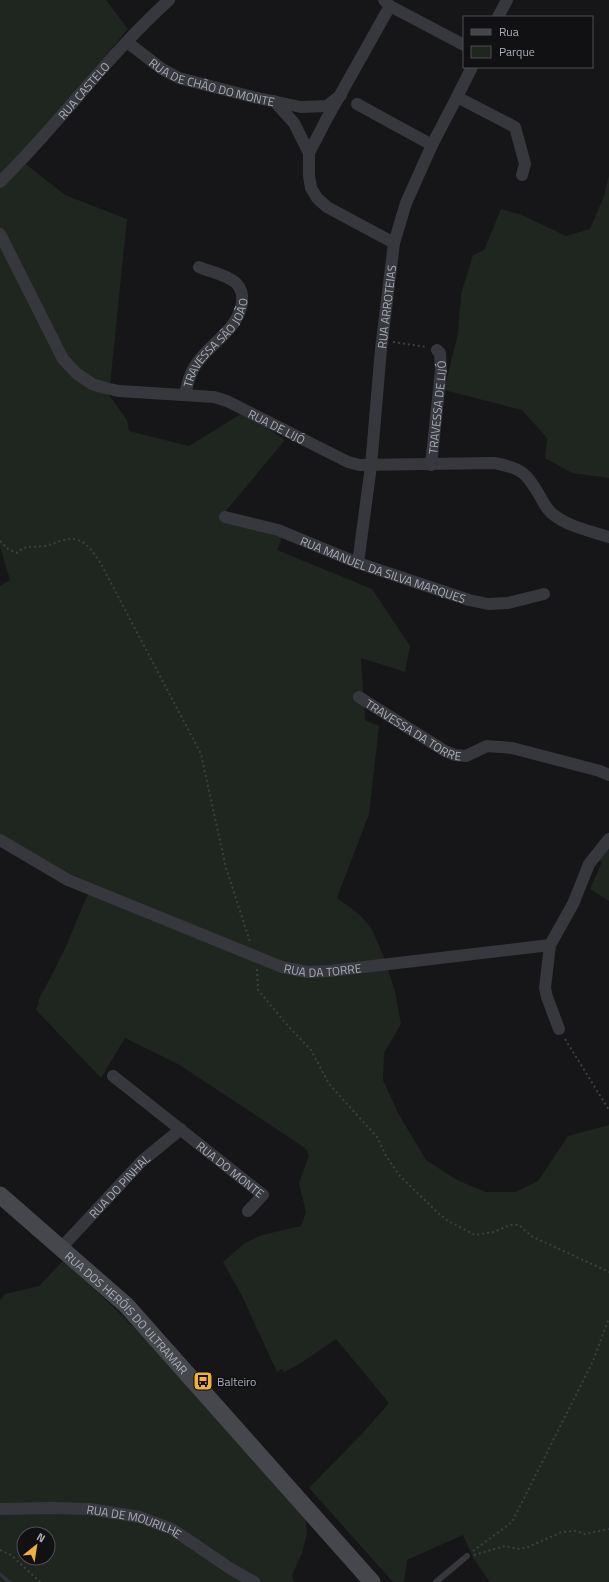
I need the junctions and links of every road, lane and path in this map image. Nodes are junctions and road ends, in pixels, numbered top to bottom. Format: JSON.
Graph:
{"nodes":[{"id":1,"x":168,"y":0,"type":"edge"},
{"id":2,"x":503,"y":1,"type":"edge"},
{"id":3,"x":387,"y":3,"type":"edge"},
{"id":4,"x":498,"y":16,"type":"edge"},
{"id":5,"x":127,"y":42,"type":"junction"},
{"id":6,"x":463,"y":44,"type":"edge"},
{"id":7,"x":472,"y":68,"type":"edge"},
{"id":8,"x":341,"y":95,"type":"junction"},
{"id":9,"x":457,"y":98,"type":"junction"},
{"id":10,"x":274,"y":101,"type":"junction"},
{"id":11,"x":357,"y":104,"type":"dead end"},
{"id":12,"x":432,"y":145,"type":"junction"},
{"id":13,"x":309,"y":153,"type":"junction"},
{"id":14,"x":522,"y":175,"type":"dead end"},
{"id":15,"x":0,"y":182,"type":"edge"},
{"id":16,"x":0,"y":234,"type":"edge"},
{"id":17,"x":394,"y":243,"type":"junction"},
{"id":18,"x":200,"y":267,"type":"dead end"},
{"id":19,"x":382,"y":340,"type":"junction"},
{"id":20,"x":437,"y":350,"type":"joint"},
{"id":21,"x":185,"y":395,"type":"junction"},
{"id":22,"x":432,"y":465,"type":"junction"},
{"id":23,"x":371,"y":466,"type":"junction"},
{"id":24,"x":225,"y":516,"type":"dead end"},
{"id":25,"x":609,"y":537,"type":"edge"},
{"id":26,"x":0,"y":541,"type":"edge"},
{"id":27,"x":358,"y":563,"type":"junction"},
{"id":28,"x":544,"y":594,"type":"dead end"},
{"id":29,"x":359,"y":697,"type":"dead end"},
{"id":30,"x":609,"y":775,"type":"edge"},
{"id":31,"x":609,"y":839,"type":"edge"},
{"id":32,"x":0,"y":840,"type":"edge"},
{"id":33,"x":550,"y":945,"type":"junction"},
{"id":34,"x":254,"y":957,"type":"junction"},
{"id":35,"x":560,"y":1029,"type":"joint"},
{"id":36,"x":113,"y":1076,"type":"dead end"},
{"id":37,"x":609,"y":1110,"type":"edge"},
{"id":38,"x":181,"y":1129,"type":"junction"},
{"id":39,"x":0,"y":1195,"type":"edge"},
{"id":40,"x":248,"y":1211,"type":"dead end"},
{"id":41,"x":61,"y":1248,"type":"junction"},
{"id":42,"x":609,"y":1272,"type":"edge"},
{"id":43,"x":609,"y":1318,"type":"edge"},
{"id":44,"x":0,"y":1509,"type":"edge"},
{"id":45,"x":609,"y":1530,"type":"edge"},
{"id":46,"x":0,"y":1550,"type":"edge"},
{"id":47,"x":467,"y":1556,"type":"junction"},
{"id":48,"x":40,"y":1582,"type":"edge"},
{"id":49,"x":254,"y":1582,"type":"edge"},
{"id":50,"x":372,"y":1582,"type":"edge"},
{"id":51,"x":436,"y":1582,"type":"edge"}],
"edges":[{"from":1,"to":5,"type":"street","name":"RUA CASTELO"},
{"from":2,"to":4,"type":"street"},
{"from":3,"to":6,"type":"street"},
{"from":3,"to":8,"type":"street"},
{"from":5,"to":10,"type":"street","name":"RUA DE CHÃO DO MONTE"},
{"from":5,"to":15,"type":"street","name":"RUA CASTELO"},
{"from":7,"to":9,"type":"street","name":"RUA ARROTEIAS"},
{"from":8,"to":10,"type":"street"},
{"from":8,"to":13,"type":"street"},
{"from":9,"to":12,"type":"street","name":"RUA ARROTEIAS"},
{"from":9,"to":14,"type":"street"},
{"from":10,"to":13,"type":"street","name":"RUA DE CHÃO DO MONTE"},
{"from":11,"to":12,"type":"street"},
{"from":12,"to":17,"type":"street","name":"RUA ARROTEIAS"},
{"from":13,"to":17,"type":"street","name":"RUA DE CHÃO DO MONTE"},
{"from":16,"to":21,"type":"street","name":"RUA DE LIJÓ"},
{"from":17,"to":19,"type":"street","name":"RUA ARROTEIAS"},
{"from":18,"to":21,"type":"street","name":"TRAVESSA SÃO JOÃO"},
{"from":19,"to":20,"type":"path"},
{"from":19,"to":23,"type":"street","name":"RUA ARROTEIAS"},
{"from":20,"to":22,"type":"street","name":"TRAVESSA DE LIJÓ"},
{"from":21,"to":23,"type":"street","name":"RUA DE LIJÓ"},
{"from":22,"to":23,"type":"street","name":"RUA DE LIJÓ"},
{"from":22,"to":25,"type":"street","name":"RUA DE LIJÓ"},
{"from":23,"to":27,"type":"street","name":"RUA ARROTEIAS"},
{"from":24,"to":27,"type":"street","name":"RUA MANUEL DA SILVA MARQUES"},
{"from":26,"to":34,"type":"path"},
{"from":27,"to":28,"type":"street","name":"RUA MANUEL DA SILVA MARQUES"},
{"from":29,"to":30,"type":"street","name":"TRAVESSA DA TORRE"},
{"from":31,"to":33,"type":"street"},
{"from":32,"to":34,"type":"street","name":"RUA DA TORRE"},
{"from":33,"to":34,"type":"street","name":"RUA DA TORRE"},
{"from":33,"to":35,"type":"street"},
{"from":34,"to":42,"type":"path"},
{"from":35,"to":37,"type":"path"},
{"from":36,"to":38,"type":"street"},
{"from":38,"to":40,"type":"street","name":"RUA DO MONTE"},
{"from":38,"to":41,"type":"street","name":"RUA DO PINHAL"},
{"from":39,"to":41,"type":"street","name":"RUA DOS HERÓIS DO ULTRAMAR"},
{"from":41,"to":50,"type":"street","name":"RUA DOS HERÓIS DO ULTRAMAR"},
{"from":43,"to":47,"type":"path"},
{"from":44,"to":49,"type":"street","name":"RUA DE MOURILHE"},
{"from":45,"to":47,"type":"path"},
{"from":46,"to":48,"type":"path"},
{"from":47,"to":51,"type":"lane"}]}
